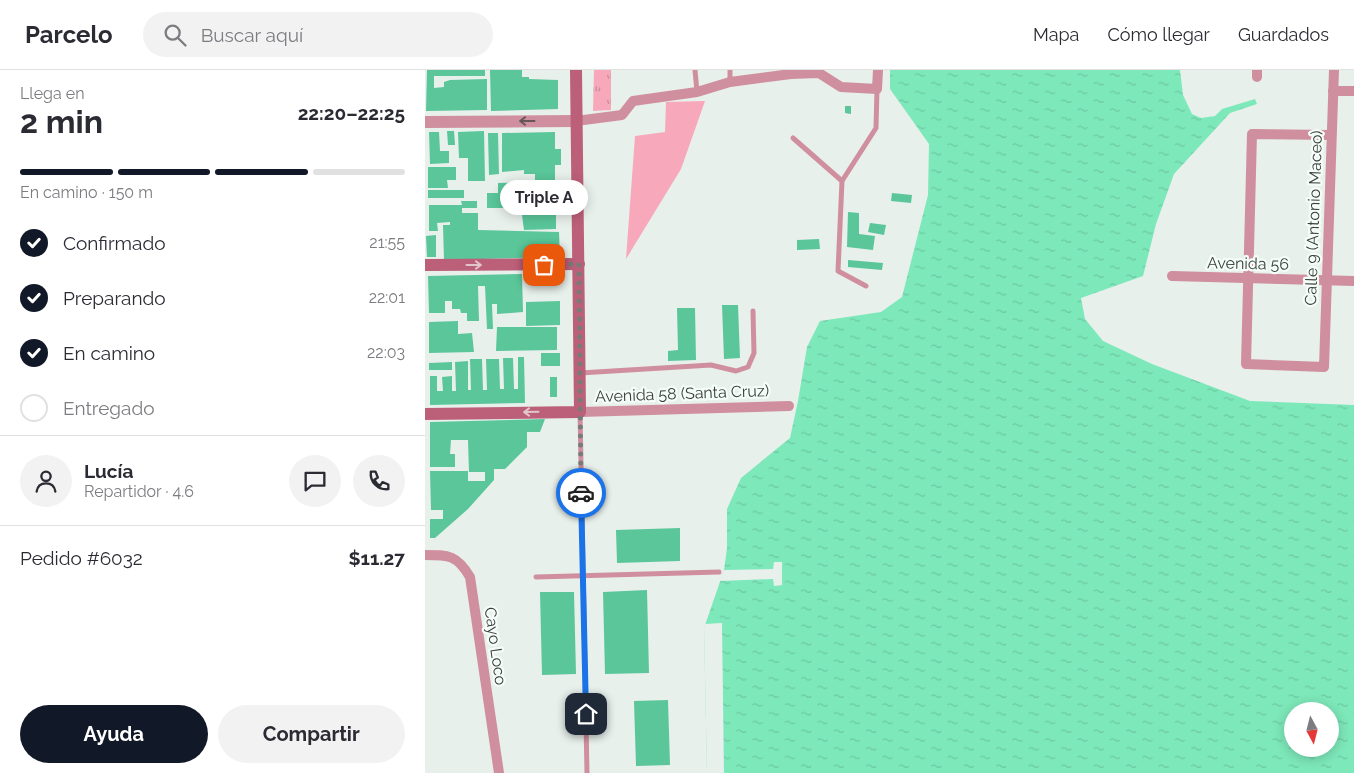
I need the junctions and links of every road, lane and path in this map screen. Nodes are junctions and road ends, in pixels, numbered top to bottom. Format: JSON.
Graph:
{"nodes":[{"id":1,"x":576,"y":70,"type":"edge"},
{"id":2,"x":695,"y":70,"type":"edge"},
{"id":3,"x":730,"y":70,"type":"edge"},
{"id":4,"x":878,"y":70,"type":"edge"},
{"id":5,"x":1333,"y":70,"type":"edge"},
{"id":6,"x":730,"y":82,"type":"junction"},
{"id":7,"x":877,"y":89,"type":"junction"},
{"id":8,"x":1333,"y":91,"type":"junction"},
{"id":9,"x":1354,"y":91,"type":"edge"},
{"id":10,"x":697,"y":92,"type":"junction"},
{"id":11,"x":576,"y":121,"type":"junction"},
{"id":12,"x":425,"y":122,"type":"edge"},
{"id":13,"x":1330,"y":135,"type":"junction"},
{"id":14,"x":793,"y":138,"type":"dead end"},
{"id":15,"x":841,"y":181,"type":"junction"},
{"id":16,"x":579,"y":264,"type":"junction"},
{"id":17,"x":425,"y":265,"type":"edge"},
{"id":18,"x":1172,"y":276,"type":"dead end"},
{"id":19,"x":1248,"y":278,"type":"junction"},
{"id":20,"x":1326,"y":280,"type":"junction"},
{"id":21,"x":1354,"y":281,"type":"edge"},
{"id":22,"x":866,"y":286,"type":"dead end"},
{"id":23,"x":753,"y":311,"type":"dead end"},
{"id":24,"x":580,"y":373,"type":"junction"},
{"id":25,"x":789,"y":406,"type":"dead end"},
{"id":26,"x":580,"y":412,"type":"junction"},
{"id":27,"x":425,"y":414,"type":"edge"},
{"id":28,"x":425,"y":555,"type":"edge"},
{"id":29,"x":719,"y":572,"type":"dead end"},
{"id":30,"x":582,"y":576,"type":"junction"},
{"id":31,"x":536,"y":577,"type":"dead end"},
{"id":32,"x":499,"y":773,"type":"edge"},
{"id":33,"x":587,"y":773,"type":"edge"}],
"edges":[{"from":1,"to":11,"type":"main road"},
{"from":2,"to":10,"type":"lane"},
{"from":3,"to":6,"type":"lane"},
{"from":4,"to":7,"type":"street"},
{"from":5,"to":8,"type":"street","name":"Calle 9 (Antonio Maceo)"},
{"from":6,"to":7,"type":"street"},
{"from":6,"to":10,"type":"street"},
{"from":7,"to":15,"type":"lane"},
{"from":8,"to":9,"type":"street"},
{"from":8,"to":13,"type":"street","name":"Calle 9 (Antonio Maceo)"},
{"from":10,"to":11,"type":"street"},
{"from":11,"to":12,"type":"street","one_way":true},
{"from":11,"to":16,"type":"main road"},
{"from":13,"to":19,"type":"street"},
{"from":13,"to":20,"type":"street","name":"Calle 9 (Antonio Maceo)"},
{"from":14,"to":15,"type":"lane"},
{"from":15,"to":22,"type":"lane"},
{"from":17,"to":16,"type":"main road","one_way":true},
{"from":16,"to":24,"type":"main road"},
{"from":18,"to":19,"type":"street","name":"Avenida 56"},
{"from":19,"to":20,"type":"street","name":"Avenida 56"},
{"from":19,"to":20,"type":"street","name":"Calle 9 (Antonio Maceo)"},
{"from":20,"to":21,"type":"street","name":"Avenida 56"},
{"from":23,"to":24,"type":"lane"},
{"from":24,"to":26,"type":"main road"},
{"from":25,"to":26,"type":"street","name":"Avenida 58 (Santa Cruz)"},
{"from":26,"to":27,"type":"main road","name":"Avenida 58 (Santa Cruz)","one_way":true},
{"from":26,"to":30,"type":"lane"},
{"from":28,"to":32,"type":"street","name":"Cayo Loco"},
{"from":29,"to":30,"type":"lane"},
{"from":30,"to":31,"type":"lane"},
{"from":30,"to":33,"type":"lane"}]}
